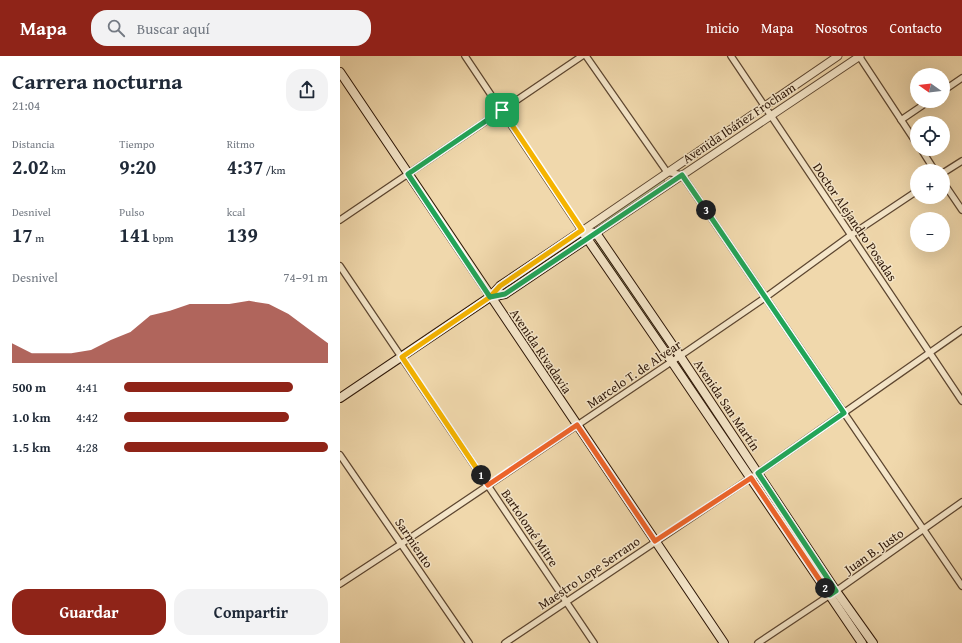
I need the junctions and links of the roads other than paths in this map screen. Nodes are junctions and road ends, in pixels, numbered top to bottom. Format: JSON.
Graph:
{"nodes":[{"id":1,"x":465,"y":56,"type":"edge"},
{"id":2,"x":582,"y":56,"type":"edge"},
{"id":3,"x":586,"y":56,"type":"edge"},
{"id":4,"x":731,"y":56,"type":"edge"},
{"id":5,"x":838,"y":56,"type":"edge"},
{"id":6,"x":859,"y":56,"type":"edge"},
{"id":7,"x":340,"y":72,"type":"edge"},
{"id":8,"x":962,"y":78,"type":"edge"},
{"id":9,"x":950,"y":86,"type":"edge"},
{"id":10,"x":764,"y":106,"type":"junction"},
{"id":11,"x":919,"y":108,"type":"edge"},
{"id":12,"x":502,"y":110,"type":"junction"},
{"id":13,"x":770,"y":116,"type":"junction"},
{"id":14,"x":901,"y":120,"type":"junction"},
{"id":15,"x":910,"y":134,"type":"edge"},
{"id":16,"x":962,"y":161,"type":"edge"},
{"id":17,"x":950,"y":169,"type":"edge"},
{"id":18,"x":666,"y":172,"type":"junction"},
{"id":19,"x":408,"y":174,"type":"junction"},
{"id":20,"x":682,"y":175,"type":"junction"},
{"id":21,"x":950,"y":192,"type":"edge"},
{"id":22,"x":910,"y":196,"type":"edge"},
{"id":23,"x":962,"y":210,"type":"edge"},
{"id":24,"x":340,"y":220,"type":"edge"},
{"id":25,"x":582,"y":230,"type":"junction"},
{"id":26,"x":596,"y":233,"type":"junction"},
{"id":27,"x":851,"y":235,"type":"junction"},
{"id":28,"x":587,"y":238,"type":"junction"},
{"id":29,"x":340,"y":266,"type":"edge"},
{"id":30,"x":490,"y":297,"type":"junction"},
{"id":31,"x":766,"y":298,"type":"junction"},
{"id":32,"x":962,"y":330,"type":"edge"},
{"id":33,"x":929,"y":352,"type":"junction"},
{"id":34,"x":680,"y":356,"type":"junction"},
{"id":35,"x":402,"y":357,"type":"junction"},
{"id":36,"x":672,"y":362,"type":"junction"},
{"id":37,"x":340,"y":398,"type":"edge"},
{"id":38,"x":962,"y":401,"type":"edge"},
{"id":39,"x":844,"y":413,"type":"junction"},
{"id":40,"x":577,"y":425,"type":"junction"},
{"id":41,"x":340,"y":455,"type":"edge"},
{"id":42,"x":758,"y":473,"type":"junction"},
{"id":43,"x":751,"y":478,"type":"junction"},
{"id":44,"x":488,"y":485,"type":"junction"},
{"id":45,"x":962,"y":502,"type":"edge"},
{"id":46,"x":922,"y":530,"type":"junction"},
{"id":47,"x":655,"y":541,"type":"junction"},
{"id":48,"x":402,"y":544,"type":"junction"},
{"id":49,"x":340,"y":584,"type":"edge"},
{"id":50,"x":962,"y":586,"type":"edge"},
{"id":51,"x":833,"y":593,"type":"junction"},
{"id":52,"x":566,"y":601,"type":"junction"},
{"id":53,"x":469,"y":643,"type":"edge"},
{"id":54,"x":504,"y":643,"type":"edge"},
{"id":55,"x":594,"y":643,"type":"edge"},
{"id":56,"x":724,"y":643,"type":"edge"},
{"id":57,"x":758,"y":643,"type":"edge"},
{"id":58,"x":862,"y":643,"type":"edge"},
{"id":59,"x":873,"y":643,"type":"edge"}],
"edges":[{"from":1,"to":12,"type":"street","name":"Avenida San Martín"},
{"from":2,"to":12,"type":"street"},
{"from":3,"to":18,"type":"street"},
{"from":4,"to":10,"type":"street","name":"Doctor Alejandro Posadas"},
{"from":5,"to":10,"type":"street","name":"Avenida Ibáñez Frocham"},
{"from":6,"to":13,"type":"street","name":"Avenida Ibáñez Frocham"},
{"from":6,"to":14,"type":"street"},
{"from":7,"to":19,"type":"main road","name":"Avenida Rivadavia"},
{"from":8,"to":9,"type":"street"},
{"from":10,"to":13,"type":"street","name":"Doctor Alejandro Posadas"},
{"from":10,"to":18,"type":"street","name":"Avenida Ibáñez Frocham"},
{"from":11,"to":14,"type":"street"},
{"from":12,"to":19,"type":"street"},
{"from":12,"to":25,"type":"street","name":"Avenida San Martín"},
{"from":13,"to":20,"type":"street","name":"Avenida Ibáñez Frocham"},
{"from":13,"to":27,"type":"street","name":"Doctor Alejandro Posadas"},
{"from":14,"to":15,"type":"street"},
{"from":16,"to":17,"type":"street"},
{"from":18,"to":20,"type":"street"},
{"from":18,"to":25,"type":"street","name":"Avenida Ibáñez Frocham"},
{"from":19,"to":24,"type":"street"},
{"from":19,"to":30,"type":"main road","name":"Avenida Rivadavia"},
{"from":20,"to":26,"type":"street","name":"Avenida Ibáñez Frocham"},
{"from":20,"to":31,"type":"street"},
{"from":21,"to":23,"type":"street"},
{"from":22,"to":27,"type":"street","name":"Marcelo T. de Alvear"},
{"from":25,"to":26,"type":"main road"},
{"from":25,"to":28,"type":"main road","name":"Avenida San Martín"},
{"from":25,"to":30,"type":"main road","name":"Avenida Ibáñez Frocham"},
{"from":26,"to":28,"type":"main road","name":"Avenida Ibáñez Frocham"},
{"from":26,"to":34,"type":"main road","name":"Avenida San Martín"},
{"from":27,"to":31,"type":"street","name":"Marcelo T. de Alvear"},
{"from":27,"to":33,"type":"street","name":"Doctor Alejandro Posadas"},
{"from":28,"to":30,"type":"main road","name":"Avenida Ibáñez Frocham"},
{"from":28,"to":36,"type":"main road","name":"Avenida San Martín"},
{"from":29,"to":35,"type":"street","name":"Bartolomé Mitre"},
{"from":30,"to":35,"type":"main road","name":"Avenida Ibáñez Frocham"},
{"from":30,"to":40,"type":"main road","name":"Avenida Rivadavia"},
{"from":31,"to":34,"type":"street","name":"Marcelo T. de Alvear"},
{"from":31,"to":39,"type":"street"},
{"from":32,"to":33,"type":"street","name":"Maestro Lope Serrano"},
{"from":33,"to":38,"type":"street","name":"Doctor Alejandro Posadas"},
{"from":33,"to":39,"type":"street","name":"Maestro Lope Serrano"},
{"from":34,"to":36,"type":"street","name":"Marcelo T. de Alvear"},
{"from":34,"to":42,"type":"main road","name":"Avenida San Martín"},
{"from":35,"to":37,"type":"main road","name":"Avenida Ibáñez Frocham"},
{"from":35,"to":44,"type":"street","name":"Bartolomé Mitre"},
{"from":36,"to":40,"type":"street","name":"Marcelo T. de Alvear"},
{"from":36,"to":43,"type":"main road","name":"Avenida San Martín"},
{"from":39,"to":42,"type":"street","name":"Maestro Lope Serrano"},
{"from":39,"to":46,"type":"street"},
{"from":40,"to":44,"type":"street","name":"Marcelo T. de Alvear"},
{"from":40,"to":47,"type":"main road","name":"Avenida Rivadavia"},
{"from":41,"to":48,"type":"street","name":"Sarmiento"},
{"from":42,"to":43,"type":"street","name":"Maestro Lope Serrano"},
{"from":42,"to":51,"type":"main road","name":"Avenida San Martín"},
{"from":43,"to":47,"type":"street","name":"Maestro Lope Serrano"},
{"from":43,"to":51,"type":"main road","name":"Avenida San Martín"},
{"from":44,"to":48,"type":"street","name":"Marcelo T. de Alvear"},
{"from":44,"to":52,"type":"street","name":"Bartolomé Mitre"},
{"from":45,"to":46,"type":"street","name":"Juan B. Justo"},
{"from":46,"to":50,"type":"street"},
{"from":46,"to":51,"type":"street","name":"Juan B. Justo"},
{"from":47,"to":52,"type":"street","name":"Maestro Lope Serrano"},
{"from":47,"to":56,"type":"main road","name":"Avenida Rivadavia"},
{"from":48,"to":49,"type":"street","name":"Marcelo T. de Alvear"},
{"from":48,"to":53,"type":"street","name":"Sarmiento"},
{"from":51,"to":57,"type":"street","name":"Juan B. Justo"},
{"from":51,"to":58,"type":"main road","name":"Avenida San Martín"},
{"from":51,"to":59,"type":"main road","name":"Avenida San Martín"},
{"from":52,"to":54,"type":"street","name":"Maestro Lope Serrano"},
{"from":52,"to":55,"type":"street","name":"Bartolomé Mitre"}]}
